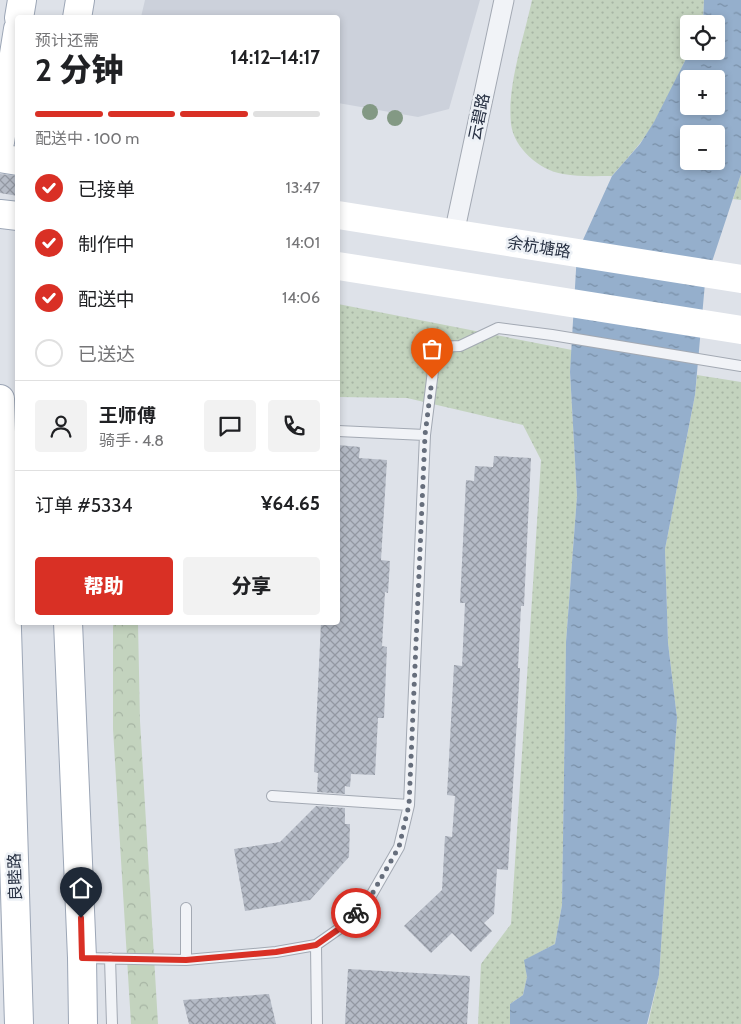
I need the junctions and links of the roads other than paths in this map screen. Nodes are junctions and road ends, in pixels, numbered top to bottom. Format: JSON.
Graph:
{"nodes":[{"id":1,"x":22,"y":0,"type":"edge"},
{"id":2,"x":80,"y":0,"type":"edge"},
{"id":3,"x":504,"y":0,"type":"edge"},
{"id":4,"x":20,"y":15,"type":"edge"},
{"id":5,"x":78,"y":15,"type":"edge"},
{"id":6,"x":15,"y":48,"type":"edge"},
{"id":7,"x":0,"y":142,"type":"edge"},
{"id":8,"x":0,"y":158,"type":"edge"},
{"id":9,"x":15,"y":160,"type":"edge"},
{"id":10,"x":0,"y":214,"type":"edge"},
{"id":11,"x":340,"y":214,"type":"edge"},
{"id":12,"x":15,"y":216,"type":"edge"},
{"id":13,"x":454,"y":234,"type":"junction"},
{"id":14,"x":340,"y":266,"type":"edge"},
{"id":15,"x":741,"y":279,"type":"edge"},
{"id":16,"x":741,"y":330,"type":"edge"},
{"id":17,"x":741,"y":366,"type":"edge"},
{"id":18,"x":0,"y":399,"type":"edge"},
{"id":19,"x":340,"y":431,"type":"edge"},
{"id":20,"x":425,"y":435,"type":"junction"},
{"id":21,"x":3,"y":578,"type":"edge"},
{"id":22,"x":68,"y":625,"type":"edge"},
{"id":23,"x":272,"y":796,"type":"dead end"},
{"id":24,"x":409,"y":805,"type":"junction"},
{"id":25,"x":7,"y":842,"type":"edge"},
{"id":26,"x":186,"y":908,"type":"dead end"},
{"id":27,"x":316,"y":945,"type":"junction"},
{"id":28,"x":82,"y":958,"type":"junction"},
{"id":29,"x":110,"y":958,"type":"junction"},
{"id":30,"x":186,"y":960,"type":"junction"},
{"id":31,"x":19,"y":1024,"type":"edge"},
{"id":32,"x":84,"y":1024,"type":"edge"},
{"id":33,"x":112,"y":1024,"type":"edge"},
{"id":34,"x":317,"y":1024,"type":"edge"}],
"edges":[{"from":1,"to":4,"type":"main road"},
{"from":2,"to":5,"type":"main road"},
{"from":3,"to":13,"type":"street","name":"云碧路"},
{"from":6,"to":7,"type":"main road"},
{"from":8,"to":9,"type":"main road"},
{"from":10,"to":12,"type":"main road"},
{"from":11,"to":13,"type":"main road","name":"余杭塘路"},
{"from":13,"to":15,"type":"main road","name":"余杭塘路"},
{"from":14,"to":16,"type":"main road"},
{"from":17,"to":20,"type":"lane"},
{"from":18,"to":21,"type":"main road","name":"良睦路"},
{"from":19,"to":20,"type":"lane"},
{"from":20,"to":24,"type":"lane"},
{"from":21,"to":25,"type":"main road","name":"良睦路"},
{"from":22,"to":28,"type":"main road"},
{"from":23,"to":24,"type":"lane"},
{"from":24,"to":27,"type":"lane"},
{"from":25,"to":31,"type":"main road","name":"良睦路"},
{"from":26,"to":30,"type":"lane"},
{"from":27,"to":30,"type":"lane"},
{"from":27,"to":34,"type":"lane"},
{"from":28,"to":29,"type":"lane"},
{"from":28,"to":32,"type":"main road"},
{"from":29,"to":30,"type":"lane"},
{"from":29,"to":33,"type":"lane"}]}
